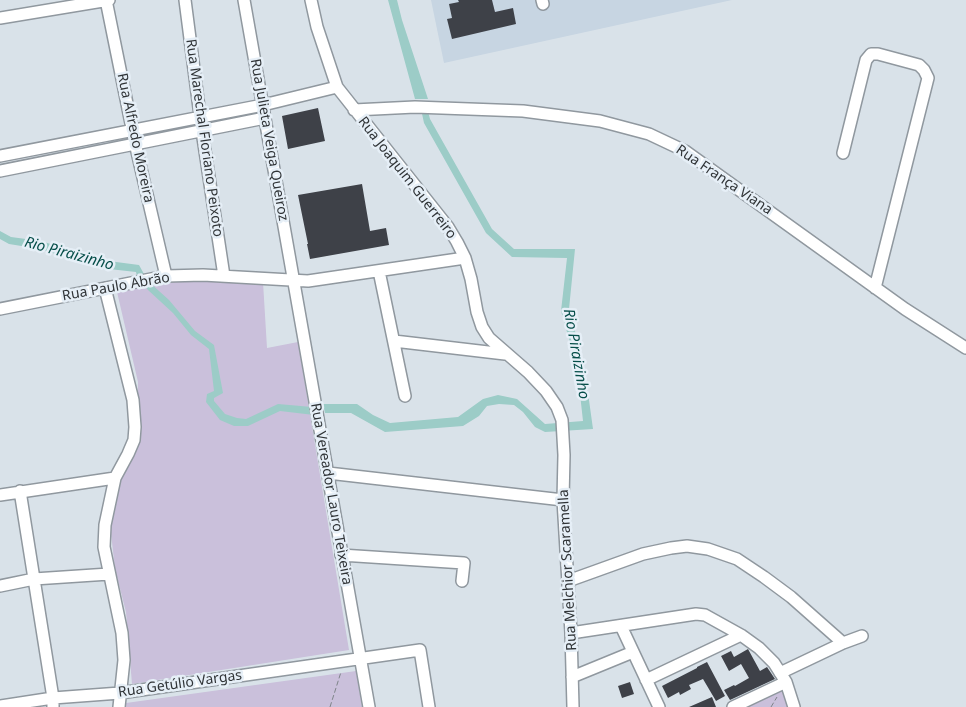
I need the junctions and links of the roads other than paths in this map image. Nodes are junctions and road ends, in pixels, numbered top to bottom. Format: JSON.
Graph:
{"nodes":[{"id":1,"x":107,"y":0,"type":"edge"},
{"id":2,"x":185,"y":0,"type":"edge"},
{"id":3,"x":244,"y":0,"type":"edge"},
{"id":4,"x":311,"y":0,"type":"edge"},
{"id":5,"x":0,"y":18,"type":"edge"},
{"id":6,"x":336,"y":87,"type":"junction"},
{"id":7,"x":263,"y":105,"type":"junction"},
{"id":8,"x":354,"y":110,"type":"junction"},
{"id":9,"x":201,"y":117,"type":"junction"},
{"id":10,"x":265,"y":118,"type":"junction"},
{"id":11,"x":133,"y":130,"type":"junction"},
{"id":12,"x":202,"y":130,"type":"junction"},
{"id":13,"x":135,"y":143,"type":"junction"},
{"id":14,"x":843,"y":153,"type":"dead end"},
{"id":15,"x":5,"y":155,"type":"edge"},
{"id":16,"x":13,"y":168,"type":"junction"},
{"id":17,"x":0,"y":171,"type":"edge"},
{"id":18,"x":465,"y":258,"type":"junction"},
{"id":19,"x":379,"y":271,"type":"junction"},
{"id":20,"x":166,"y":276,"type":"junction"},
{"id":21,"x":224,"y":276,"type":"junction"},
{"id":22,"x":294,"y":280,"type":"junction"},
{"id":23,"x":105,"y":288,"type":"junction"},
{"id":24,"x":875,"y":288,"type":"junction"},
{"id":25,"x":0,"y":309,"type":"edge"},
{"id":26,"x":394,"y":341,"type":"junction"},
{"id":27,"x":966,"y":348,"type":"edge"},
{"id":28,"x":505,"y":354,"type":"junction"},
{"id":29,"x":405,"y":396,"type":"dead end"},
{"id":30,"x":562,"y":420,"type":"joint"},
{"id":31,"x":328,"y":473,"type":"junction"},
{"id":32,"x":115,"y":478,"type":"junction"},
{"id":33,"x":20,"y":491,"type":"junction"},
{"id":34,"x":0,"y":494,"type":"edge"},
{"id":35,"x":563,"y":500,"type":"junction"},
{"id":36,"x":341,"y":555,"type":"junction"},
{"id":37,"x":109,"y":574,"type":"junction"},
{"id":38,"x":34,"y":579,"type":"junction"},
{"id":39,"x":462,"y":581,"type":"dead end"},
{"id":40,"x":568,"y":581,"type":"junction"},
{"id":41,"x":0,"y":586,"type":"edge"},
{"id":42,"x":620,"y":626,"type":"junction"},
{"id":43,"x":571,"y":633,"type":"junction"},
{"id":44,"x":741,"y":635,"type":"junction"},
{"id":45,"x":862,"y":636,"type":"dead end"},
{"id":46,"x":843,"y":643,"type":"junction"},
{"id":47,"x":633,"y":652,"type":"junction"},
{"id":48,"x":360,"y":659,"type":"junction"},
{"id":49,"x":572,"y":678,"type":"junction"},
{"id":50,"x":783,"y":678,"type":"junction"},
{"id":51,"x":646,"y":680,"type":"junction"},
{"id":52,"x":120,"y":693,"type":"junction"},
{"id":53,"x":53,"y":702,"type":"edge"},
{"id":54,"x":0,"y":706,"type":"edge"},
{"id":55,"x":119,"y":707,"type":"edge"},
{"id":56,"x":369,"y":707,"type":"edge"},
{"id":57,"x":429,"y":707,"type":"edge"},
{"id":58,"x":573,"y":707,"type":"edge"},
{"id":59,"x":659,"y":707,"type":"edge"},
{"id":60,"x":733,"y":707,"type":"edge"},
{"id":61,"x":794,"y":707,"type":"edge"}],
"edges":[{"from":1,"to":5,"type":"street"},
{"from":1,"to":11,"type":"street","name":"Rua Alfredo Moreira"},
{"from":2,"to":9,"type":"street","name":"Rua Marechal Floriano Peixoto"},
{"from":3,"to":7,"type":"street","name":"Rua Julieta Veiga Queiroz"},
{"from":4,"to":6,"type":"street","name":"Rua Joaquim Guerreiro"},
{"from":6,"to":7,"type":"street"},
{"from":6,"to":8,"type":"street","name":"Rua Joaquim Guerreiro"},
{"from":7,"to":9,"type":"street"},
{"from":7,"to":10,"type":"street","name":"Rua Julieta Veiga Queiroz"},
{"from":8,"to":18,"type":"street","name":"Rua Joaquim Guerreiro"},
{"from":8,"to":24,"type":"street","name":"Rua França Viana"},
{"from":9,"to":11,"type":"street"},
{"from":9,"to":12,"type":"street","name":"Rua Marechal Floriano Peixoto"},
{"from":10,"to":12,"type":"street"},
{"from":10,"to":22,"type":"street","name":"Rua Julieta Veiga Queiroz"},
{"from":11,"to":13,"type":"street","name":"Rua Alfredo Moreira"},
{"from":11,"to":15,"type":"street"},
{"from":12,"to":13,"type":"street"},
{"from":12,"to":21,"type":"street","name":"Rua Marechal Floriano Peixoto"},
{"from":13,"to":16,"type":"street"},
{"from":13,"to":20,"type":"street","name":"Rua Alfredo Moreira"},
{"from":14,"to":24,"type":"street"},
{"from":15,"to":16,"type":"street"},
{"from":16,"to":17,"type":"street"},
{"from":18,"to":19,"type":"street","name":"Rua Paulo Abrão"},
{"from":18,"to":28,"type":"street","name":"Rua Joaquim Guerreiro"},
{"from":19,"to":22,"type":"street","name":"Rua Paulo Abrão"},
{"from":19,"to":26,"type":"street"},
{"from":20,"to":21,"type":"street","name":"Rua Paulo Abrão"},
{"from":20,"to":23,"type":"street","name":"Rua Paulo Abrão"},
{"from":21,"to":22,"type":"street","name":"Rua Paulo Abrão"},
{"from":22,"to":31,"type":"street","name":"Rua Vereador Lauro Teixeira"},
{"from":23,"to":25,"type":"street","name":"Rua Paulo Abrão"},
{"from":23,"to":32,"type":"street"},
{"from":24,"to":27,"type":"street","name":"Rua França Viana"},
{"from":26,"to":28,"type":"street"},
{"from":26,"to":29,"type":"street"},
{"from":28,"to":30,"type":"street","name":"Rua Joaquim Guerreiro"},
{"from":30,"to":35,"type":"street","name":"Rua Melchior Scaramella"},
{"from":31,"to":35,"type":"street"},
{"from":31,"to":36,"type":"street","name":"Rua Vereador Lauro Teixeira"},
{"from":32,"to":33,"type":"street"},
{"from":32,"to":37,"type":"street"},
{"from":33,"to":34,"type":"street"},
{"from":33,"to":38,"type":"street"},
{"from":35,"to":40,"type":"street","name":"Rua Melchior Scaramella"},
{"from":36,"to":39,"type":"street"},
{"from":36,"to":48,"type":"street","name":"Rua Vereador Lauro Teixeira"},
{"from":37,"to":38,"type":"street"},
{"from":37,"to":52,"type":"street"},
{"from":38,"to":41,"type":"street"},
{"from":38,"to":53,"type":"street"},
{"from":40,"to":43,"type":"street","name":"Rua Melchior Scaramella"},
{"from":40,"to":46,"type":"street"},
{"from":42,"to":43,"type":"street"},
{"from":42,"to":44,"type":"street"},
{"from":42,"to":47,"type":"street"},
{"from":43,"to":49,"type":"street","name":"Rua Melchior Scaramella"},
{"from":44,"to":50,"type":"street"},
{"from":44,"to":51,"type":"street"},
{"from":45,"to":46,"type":"street"},
{"from":46,"to":50,"type":"street"},
{"from":47,"to":49,"type":"street"},
{"from":47,"to":51,"type":"street"},
{"from":48,"to":52,"type":"street","name":"Rua Getúlio Vargas"},
{"from":48,"to":56,"type":"street","name":"Rua Vereador Lauro Teixeira"},
{"from":48,"to":57,"type":"street","name":"Rua Getúlio Vargas"},
{"from":49,"to":58,"type":"street","name":"Rua Melchior Scaramella"},
{"from":50,"to":60,"type":"street"},
{"from":50,"to":61,"type":"street"},
{"from":51,"to":59,"type":"street"},
{"from":52,"to":53,"type":"street","name":"Rua Getúlio Vargas"},
{"from":52,"to":55,"type":"street"},
{"from":53,"to":54,"type":"street","name":"Rua Getúlio Vargas"}]}
